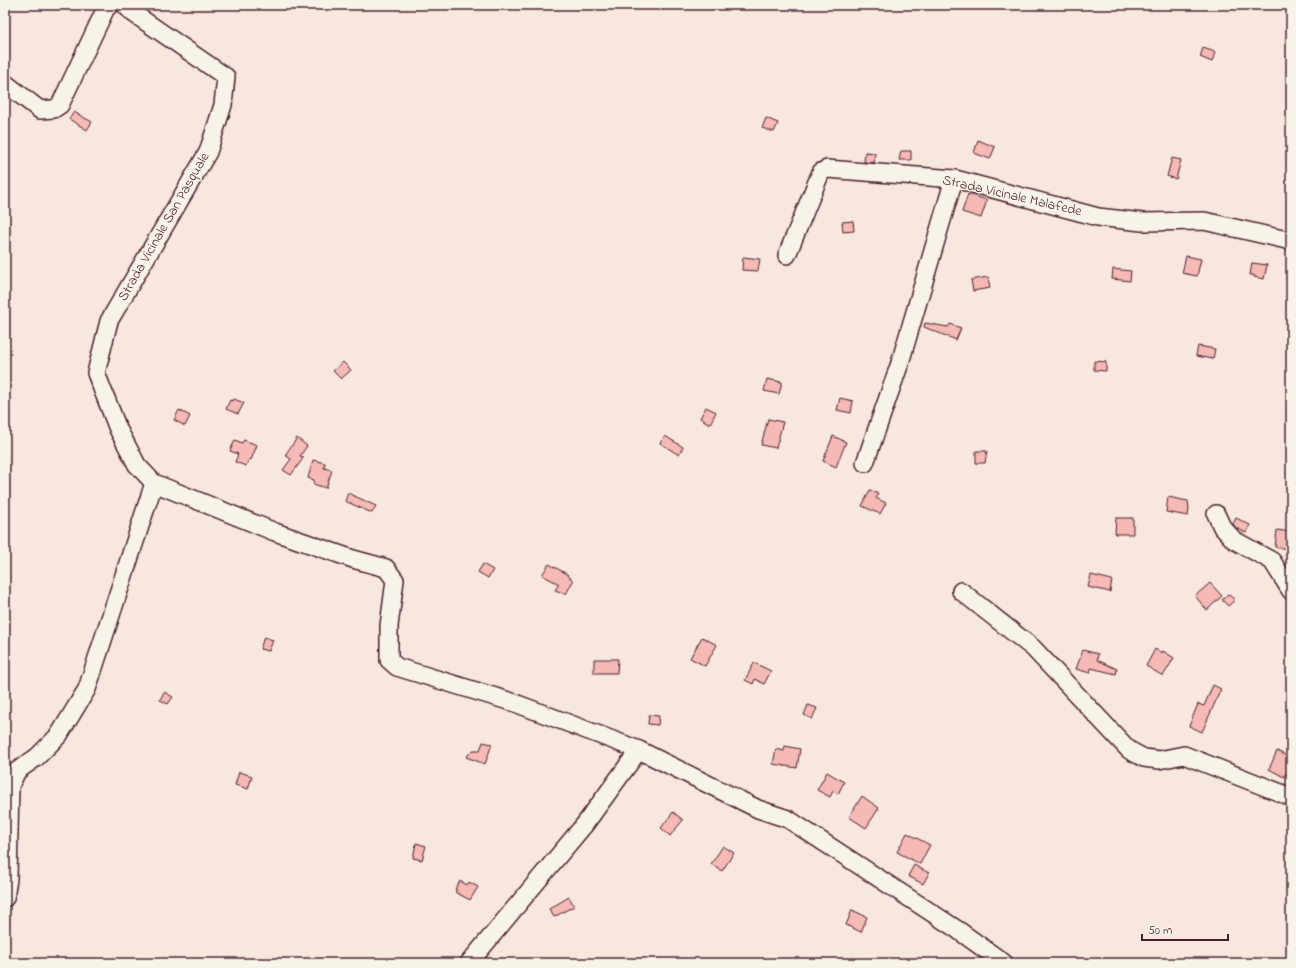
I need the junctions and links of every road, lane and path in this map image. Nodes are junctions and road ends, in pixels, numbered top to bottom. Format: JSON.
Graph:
{"nodes":[{"id":1,"x":110,"y":5,"type":"edge"},
{"id":2,"x":125,"y":5,"type":"edge"},
{"id":3,"x":5,"y":83,"type":"edge"},
{"id":4,"x":954,"y":179,"type":"junction"},
{"id":5,"x":1291,"y":241,"type":"edge"},
{"id":6,"x":787,"y":255,"type":"dead end"},
{"id":7,"x":865,"y":463,"type":"dead end"},
{"id":8,"x":154,"y":483,"type":"junction"},
{"id":9,"x":1216,"y":514,"type":"dead end"},
{"id":10,"x":961,"y":591,"type":"dead end"},
{"id":11,"x":1291,"y":591,"type":"edge"},
{"id":12,"x":639,"y":750,"type":"junction"},
{"id":13,"x":1291,"y":797,"type":"edge"},
{"id":14,"x":5,"y":898,"type":"edge"},
{"id":15,"x":469,"y":963,"type":"edge"},
{"id":16,"x":1004,"y":963,"type":"edge"}],
"edges":[{"from":1,"to":3,"type":"street"},
{"from":2,"to":8,"type":"street","name":"Strada Vicinale San Pasquale"},
{"from":4,"to":5,"type":"street","name":"Strada Vicinale Malafede"},
{"from":4,"to":6,"type":"street","name":"Strada Vicinale Malafede"},
{"from":4,"to":7,"type":"street"},
{"from":8,"to":12,"type":"street"},
{"from":8,"to":14,"type":"street"},
{"from":9,"to":11,"type":"street"},
{"from":10,"to":13,"type":"street"},
{"from":12,"to":15,"type":"street"},
{"from":12,"to":16,"type":"street"}]}
